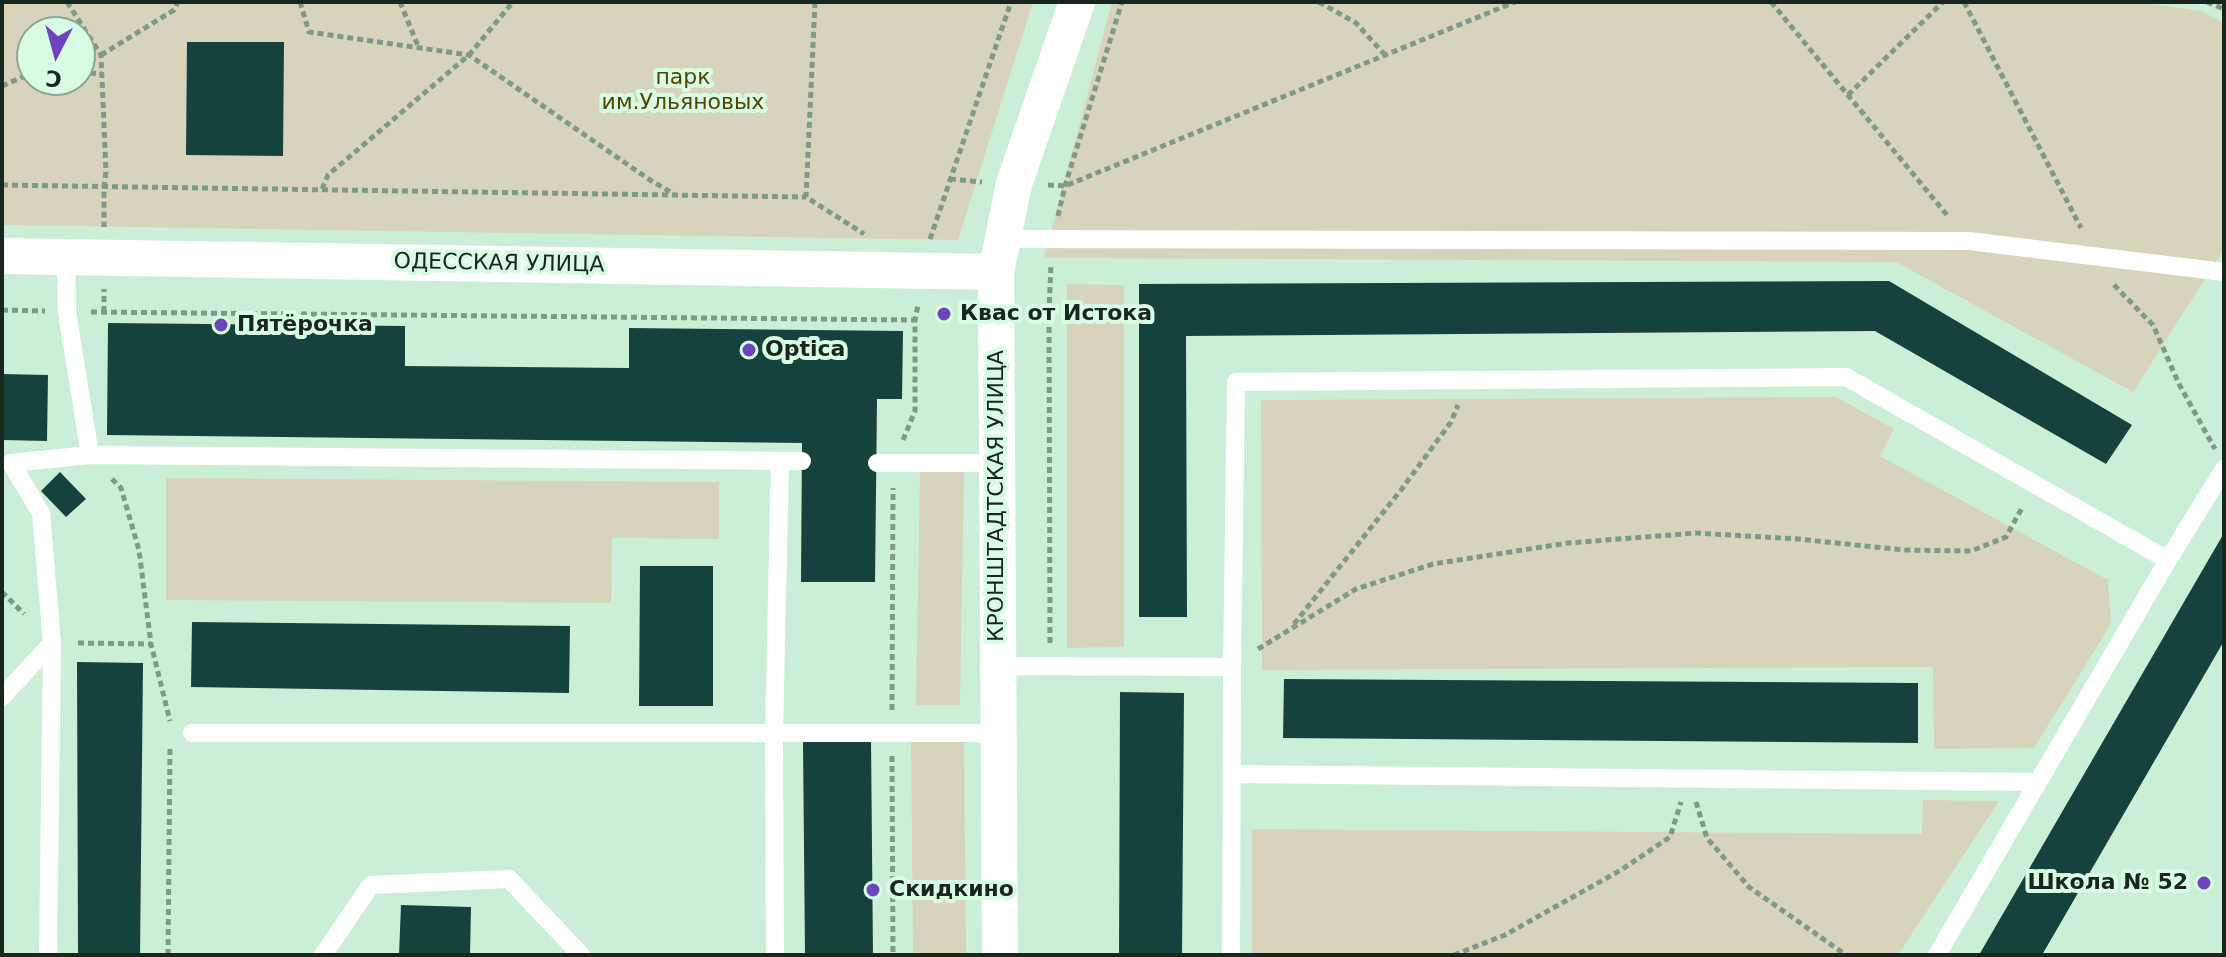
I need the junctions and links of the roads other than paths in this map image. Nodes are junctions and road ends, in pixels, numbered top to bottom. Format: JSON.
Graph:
{"nodes":[{"id":1,"x":1077,"y":2,"type":"edge"},
{"id":2,"x":2,"y":256,"type":"edge"},
{"id":3,"x":1000,"y":256,"type":"junction"},
{"id":4,"x":66,"y":258,"type":"junction"},
{"id":5,"x":2224,"y":272,"type":"edge"},
{"id":6,"x":90,"y":455,"type":"junction"},
{"id":7,"x":802,"y":461,"type":"dead end"},
{"id":8,"x":780,"y":462,"type":"junction"},
{"id":9,"x":6,"y":463,"type":"edge"},
{"id":10,"x":885,"y":463,"type":"road end"},
{"id":11,"x":997,"y":463,"type":"junction"},
{"id":12,"x":2224,"y":469,"type":"edge"},
{"id":13,"x":2168,"y":560,"type":"junction"},
{"id":14,"x":52,"y":643,"type":"junction"},
{"id":15,"x":998,"y":666,"type":"junction"},
{"id":16,"x":1232,"y":667,"type":"junction"},
{"id":17,"x":2,"y":697,"type":"edge"},
{"id":18,"x":192,"y":733,"type":"road end"},
{"id":19,"x":999,"y":733,"type":"junction"},
{"id":20,"x":774,"y":734,"type":"junction"},
{"id":21,"x":1232,"y":774,"type":"junction"},
{"id":22,"x":2038,"y":782,"type":"junction"},
{"id":23,"x":48,"y":955,"type":"edge"},
{"id":24,"x":323,"y":955,"type":"edge"},
{"id":25,"x":581,"y":955,"type":"edge"},
{"id":26,"x":775,"y":955,"type":"edge"},
{"id":27,"x":1000,"y":955,"type":"edge"},
{"id":28,"x":1231,"y":955,"type":"edge"},
{"id":29,"x":1937,"y":955,"type":"edge"}],
"edges":[{"from":1,"to":3,"type":"street","name":"КРОНШТАДТСКАЯ УЛИЦА"},
{"from":2,"to":4,"type":"street","name":"ОДЕССКАЯ УЛИЦА"},
{"from":3,"to":4,"type":"street","name":"ОДЕССКАЯ УЛИЦА"},
{"from":3,"to":5,"type":"lane"},
{"from":3,"to":11,"type":"street","name":"КРОНШТАДТСКАЯ УЛИЦА"},
{"from":4,"to":6,"type":"lane"},
{"from":6,"to":8,"type":"lane"},
{"from":6,"to":9,"type":"lane"},
{"from":7,"to":8,"type":"lane"},
{"from":8,"to":20,"type":"lane"},
{"from":9,"to":14,"type":"lane"},
{"from":10,"to":11,"type":"lane"},
{"from":11,"to":15,"type":"street","name":"КРОНШТАДТСКАЯ УЛИЦА"},
{"from":12,"to":13,"type":"lane"},
{"from":13,"to":16,"type":"lane"},
{"from":13,"to":22,"type":"lane"},
{"from":14,"to":17,"type":"lane"},
{"from":14,"to":23,"type":"lane"},
{"from":15,"to":16,"type":"lane"},
{"from":15,"to":19,"type":"street","name":"КРОНШТАДТСКАЯ УЛИЦА"},
{"from":16,"to":21,"type":"lane"},
{"from":18,"to":20,"type":"lane"},
{"from":19,"to":20,"type":"lane"},
{"from":19,"to":27,"type":"street","name":"КРОНШТАДТСКАЯ УЛИЦА"},
{"from":20,"to":26,"type":"lane"},
{"from":21,"to":22,"type":"lane"},
{"from":21,"to":28,"type":"lane"},
{"from":22,"to":29,"type":"lane"},
{"from":24,"to":25,"type":"lane"}]}
